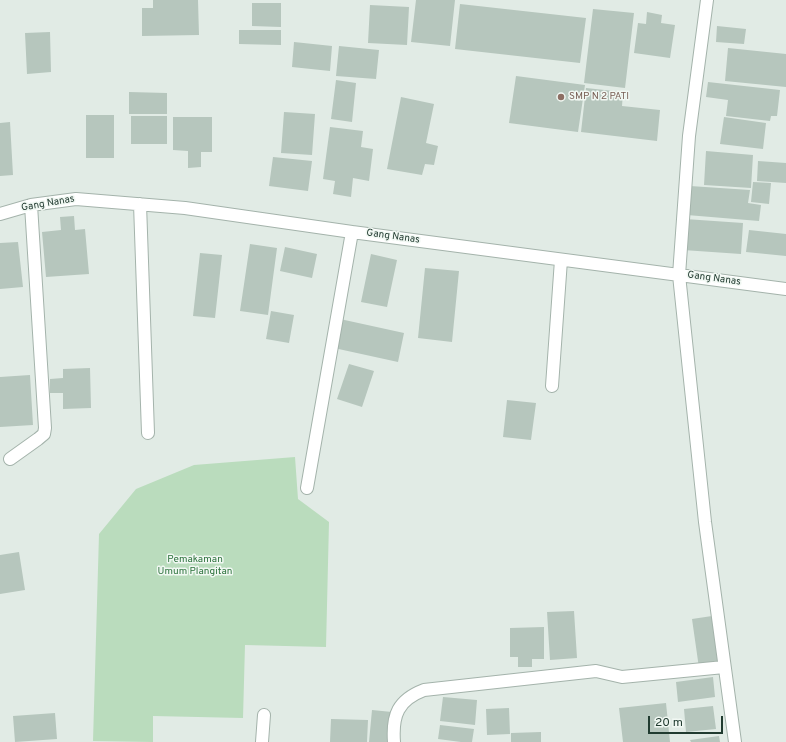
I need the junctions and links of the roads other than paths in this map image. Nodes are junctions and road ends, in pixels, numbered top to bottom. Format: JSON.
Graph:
{"nodes":[{"id":1,"x":707,"y":0,"type":"edge"},
{"id":2,"x":140,"y":204,"type":"junction"},
{"id":3,"x":31,"y":205,"type":"junction"},
{"id":4,"x":0,"y":214,"type":"edge"},
{"id":5,"x":352,"y":232,"type":"junction"},
{"id":6,"x":561,"y":260,"type":"junction"},
{"id":7,"x":679,"y":275,"type":"junction"},
{"id":8,"x":786,"y":289,"type":"edge"},
{"id":9,"x":552,"y":386,"type":"dead end"},
{"id":10,"x":148,"y":433,"type":"dead end"},
{"id":11,"x":10,"y":459,"type":"dead end"},
{"id":12,"x":307,"y":488,"type":"dead end"},
{"id":13,"x":724,"y":667,"type":"junction"},
{"id":14,"x":264,"y":715,"type":"dead end"},
{"id":15,"x":262,"y":742,"type":"edge"},
{"id":16,"x":394,"y":742,"type":"edge"},
{"id":17,"x":735,"y":742,"type":"edge"}],
"edges":[{"from":1,"to":7,"type":"street"},
{"from":2,"to":3,"type":"street","name":"Gang Nanas"},
{"from":2,"to":5,"type":"street","name":"Gang Nanas"},
{"from":2,"to":10,"type":"street"},
{"from":3,"to":4,"type":"street","name":"Gang Nanas"},
{"from":3,"to":11,"type":"street"},
{"from":5,"to":6,"type":"street","name":"Gang Nanas"},
{"from":5,"to":12,"type":"street"},
{"from":6,"to":7,"type":"street","name":"Gang Nanas"},
{"from":6,"to":9,"type":"street"},
{"from":7,"to":8,"type":"street","name":"Gang Nanas"},
{"from":7,"to":13,"type":"street"},
{"from":13,"to":16,"type":"street"},
{"from":13,"to":17,"type":"street"},
{"from":14,"to":15,"type":"street"}]}
